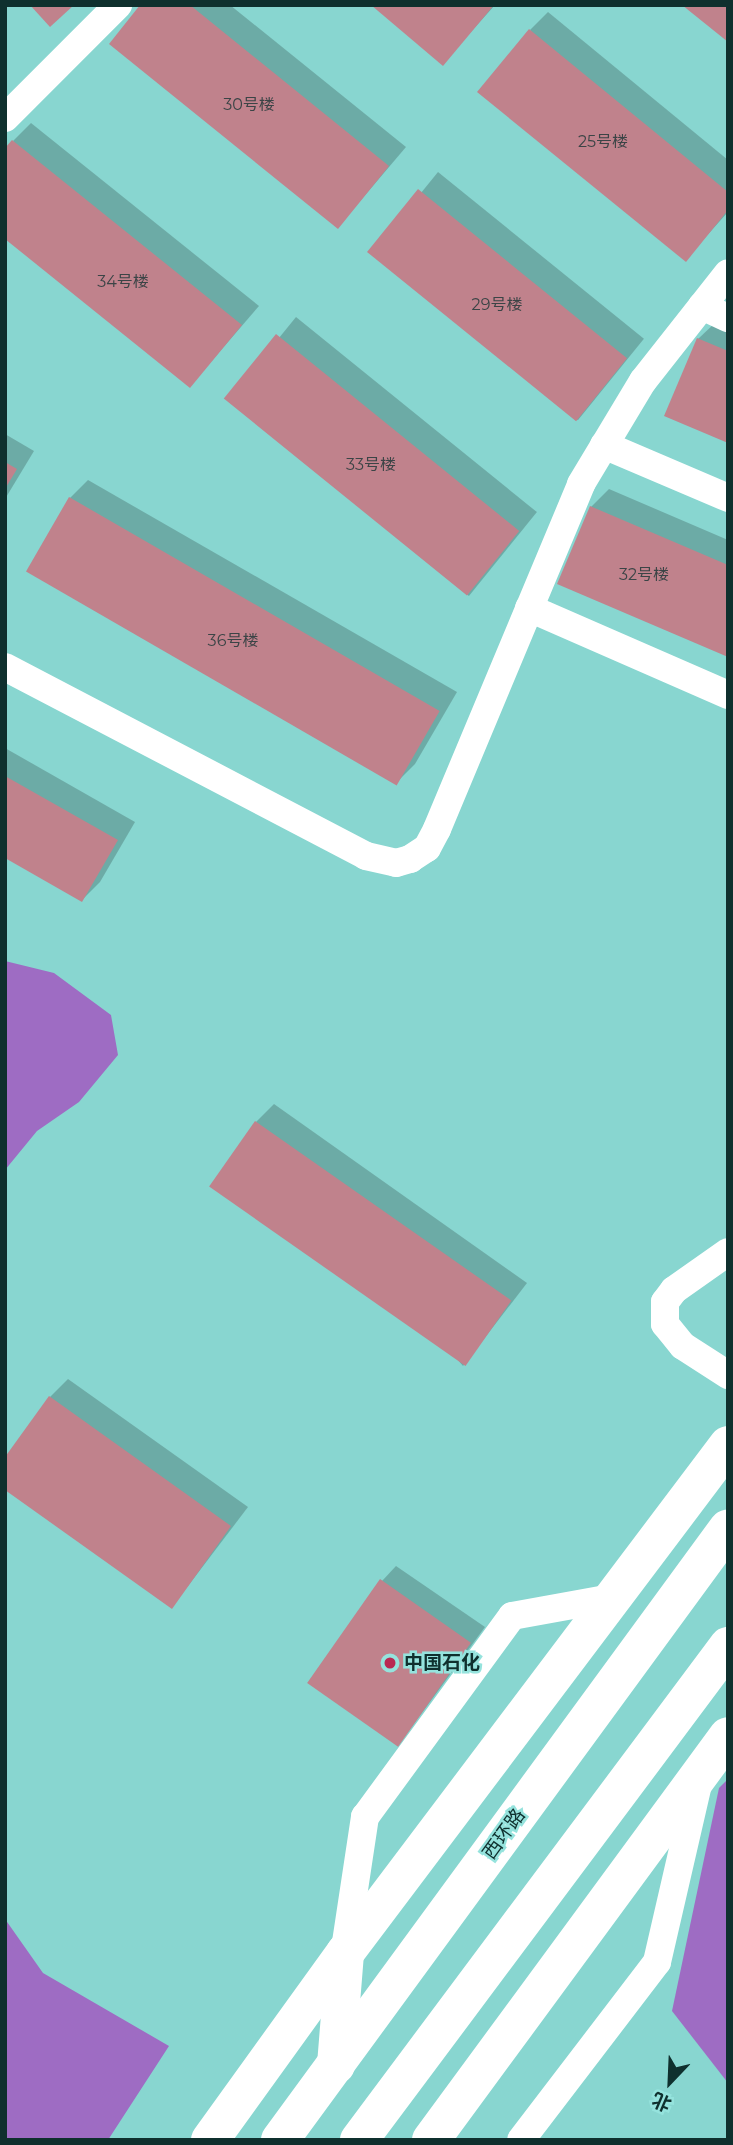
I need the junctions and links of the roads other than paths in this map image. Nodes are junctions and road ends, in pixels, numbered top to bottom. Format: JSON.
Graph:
{"nodes":[{"id":1,"x":118,"y":5,"type":"edge"},
{"id":2,"x":5,"y":118,"type":"edge"},
{"id":3,"x":728,"y":273,"type":"edge"},
{"id":4,"x":702,"y":306,"type":"junction"},
{"id":5,"x":728,"y":318,"type":"edge"},
{"id":6,"x":604,"y":445,"type":"junction"},
{"id":7,"x":728,"y":498,"type":"edge"},
{"id":8,"x":530,"y":608,"type":"junction"},
{"id":9,"x":5,"y":667,"type":"edge"},
{"id":10,"x":728,"y":695,"type":"edge"},
{"id":11,"x":728,"y":1252,"type":"edge"},
{"id":12,"x":728,"y":1375,"type":"edge"},
{"id":13,"x":728,"y":1445,"type":"edge"},
{"id":14,"x":728,"y":1528,"type":"edge"},
{"id":15,"x":611,"y":1598,"type":"junction"},
{"id":16,"x":728,"y":1646,"type":"edge"},
{"id":17,"x":728,"y":1737,"type":"edge"},
{"id":18,"x":700,"y":1774,"type":"junction"},
{"id":19,"x":345,"y":1953,"type":"junction"},
{"id":20,"x":336,"y":2065,"type":"junction"},
{"id":21,"x":210,"y":2140,"type":"edge"},
{"id":22,"x":280,"y":2140,"type":"edge"},
{"id":23,"x":359,"y":2140,"type":"edge"},
{"id":24,"x":431,"y":2140,"type":"edge"},
{"id":25,"x":521,"y":2140,"type":"edge"}],
"edges":[{"from":1,"to":2,"type":"street"},
{"from":3,"to":4,"type":"street"},
{"from":4,"to":5,"type":"street"},
{"from":4,"to":6,"type":"street"},
{"from":6,"to":7,"type":"street"},
{"from":6,"to":8,"type":"street"},
{"from":8,"to":9,"type":"street"},
{"from":8,"to":10,"type":"street"},
{"from":11,"to":12,"type":"street"},
{"from":13,"to":15,"type":"main road"},
{"from":14,"to":20,"type":"main road","name":"西环路"},
{"from":15,"to":19,"type":"main road"},
{"from":15,"to":19,"type":"street"},
{"from":16,"to":23,"type":"main road"},
{"from":17,"to":18,"type":"main road"},
{"from":18,"to":24,"type":"main road"},
{"from":18,"to":25,"type":"street"},
{"from":19,"to":20,"type":"main road"},
{"from":19,"to":21,"type":"main road"},
{"from":20,"to":22,"type":"main road","name":"西环路"}]}
